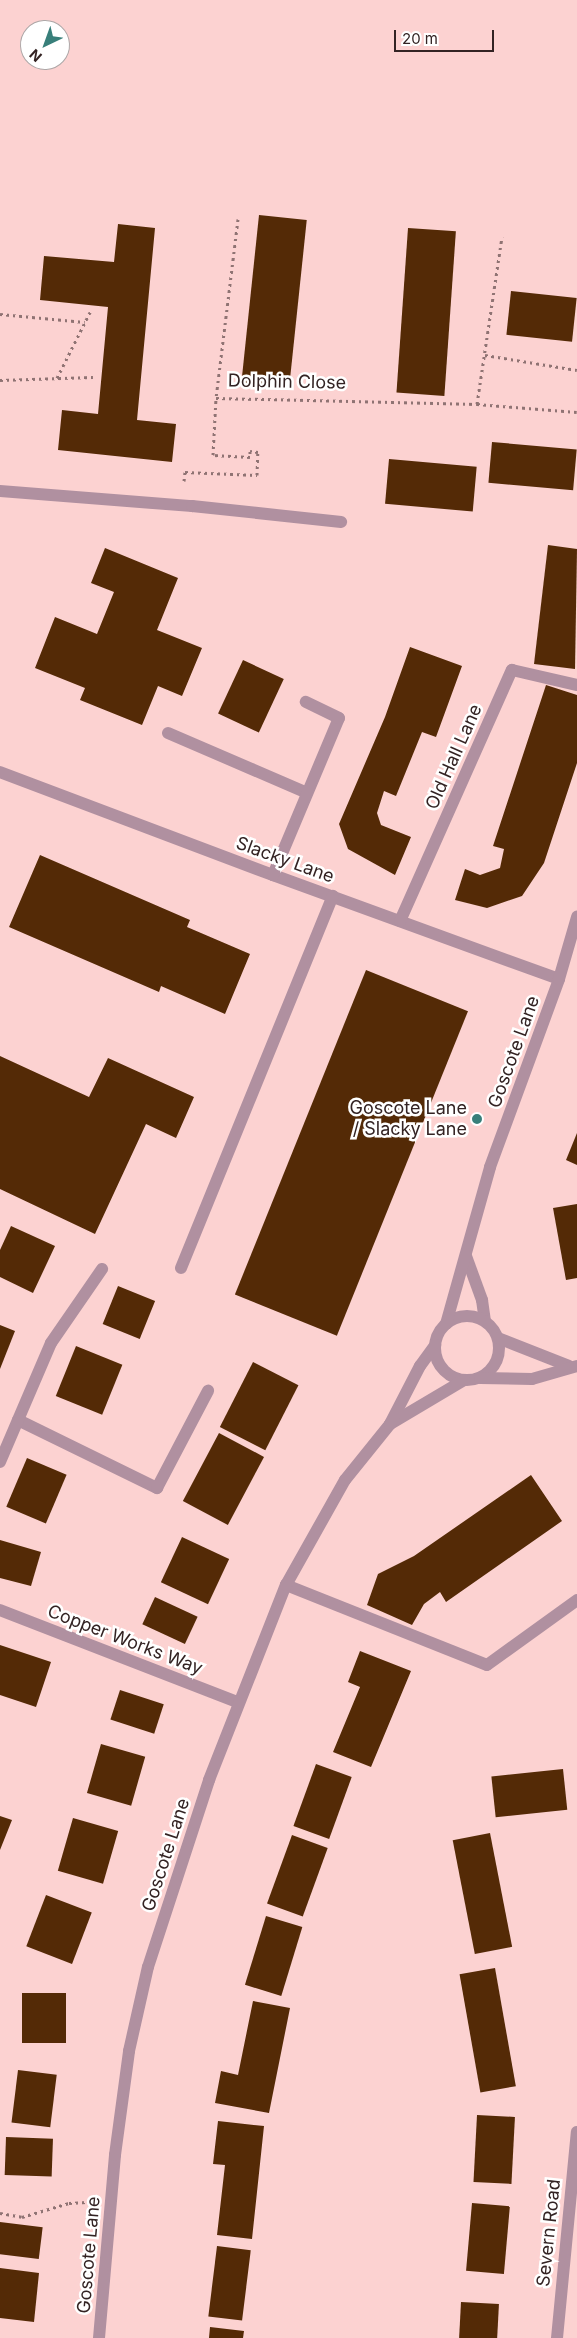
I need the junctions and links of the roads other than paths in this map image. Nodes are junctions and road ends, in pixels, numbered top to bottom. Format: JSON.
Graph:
{"nodes":[{"id":1,"x":0,"y":491,"type":"edge"},
{"id":2,"x":341,"y":522,"type":"dead end"},
{"id":3,"x":577,"y":685,"type":"edge"},
{"id":4,"x":306,"y":702,"type":"dead end"},
{"id":5,"x":168,"y":733,"type":"dead end"},
{"id":6,"x":0,"y":772,"type":"edge"},
{"id":7,"x":308,"y":792,"type":"junction"},
{"id":8,"x":273,"y":876,"type":"junction"},
{"id":9,"x":333,"y":896,"type":"junction"},
{"id":10,"x":400,"y":921,"type":"junction"},
{"id":11,"x":576,"y":924,"type":"edge"},
{"id":12,"x":559,"y":979,"type":"junction"},
{"id":13,"x":466,"y":1256,"type":"junction"},
{"id":14,"x":102,"y":1268,"type":"dead end"},
{"id":15,"x":181,"y":1268,"type":"dead end"},
{"id":16,"x":485,"y":1321,"type":"junction"},
{"id":17,"x":446,"y":1324,"type":"junction"},
{"id":18,"x":498,"y":1338,"type":"junction"},
{"id":19,"x":435,"y":1345,"type":"junction"},
{"id":20,"x":573,"y":1366,"type":"edge"},
{"id":21,"x":480,"y":1378,"type":"junction"},
{"id":22,"x":464,"y":1380,"type":"junction"},
{"id":23,"x":208,"y":1392,"type":"dead end"},
{"id":24,"x":18,"y":1420,"type":"junction"},
{"id":25,"x":390,"y":1424,"type":"junction"},
{"id":26,"x":0,"y":1462,"type":"edge"},
{"id":27,"x":286,"y":1585,"type":"junction"},
{"id":28,"x":577,"y":1600,"type":"edge"},
{"id":29,"x":0,"y":1610,"type":"edge"},
{"id":30,"x":237,"y":1702,"type":"junction"},
{"id":31,"x":577,"y":2132,"type":"edge"},
{"id":32,"x":99,"y":2338,"type":"edge"},
{"id":33,"x":557,"y":2338,"type":"edge"}],
"edges":[{"from":1,"to":2,"type":"street"},
{"from":3,"to":10,"type":"street","name":"Old Hall Lane"},
{"from":4,"to":7,"type":"street"},
{"from":5,"to":7,"type":"street"},
{"from":6,"to":8,"type":"street","name":"Slacky Lane"},
{"from":7,"to":8,"type":"street"},
{"from":8,"to":9,"type":"street","name":"Slacky Lane"},
{"from":9,"to":10,"type":"street","name":"Slacky Lane"},
{"from":9,"to":15,"type":"street"},
{"from":10,"to":12,"type":"street","name":"Slacky Lane"},
{"from":11,"to":12,"type":"street","name":"Goscote Lane"},
{"from":12,"to":13,"type":"street","name":"Goscote Lane"},
{"from":13,"to":16,"type":"street"},
{"from":13,"to":17,"type":"street","name":"Goscote Lane"},
{"from":14,"to":24,"type":"street"},
{"from":16,"to":17,"type":"street"},
{"from":16,"to":18,"type":"street"},
{"from":17,"to":19,"type":"street"},
{"from":18,"to":20,"type":"street"},
{"from":18,"to":21,"type":"street"},
{"from":19,"to":22,"type":"street"},
{"from":19,"to":25,"type":"street","name":"Goscote Lane"},
{"from":20,"to":21,"type":"street"},
{"from":21,"to":22,"type":"street"},
{"from":22,"to":25,"type":"street","name":"Goscote Lane"},
{"from":23,"to":24,"type":"street"},
{"from":24,"to":26,"type":"street"},
{"from":25,"to":27,"type":"street","name":"Goscote Lane"},
{"from":27,"to":28,"type":"street"},
{"from":27,"to":30,"type":"street","name":"Goscote Lane"},
{"from":29,"to":30,"type":"street","name":"Copper Works Way"},
{"from":30,"to":32,"type":"street","name":"Goscote Lane"},
{"from":31,"to":33,"type":"street","name":"Severn Road"}]}
